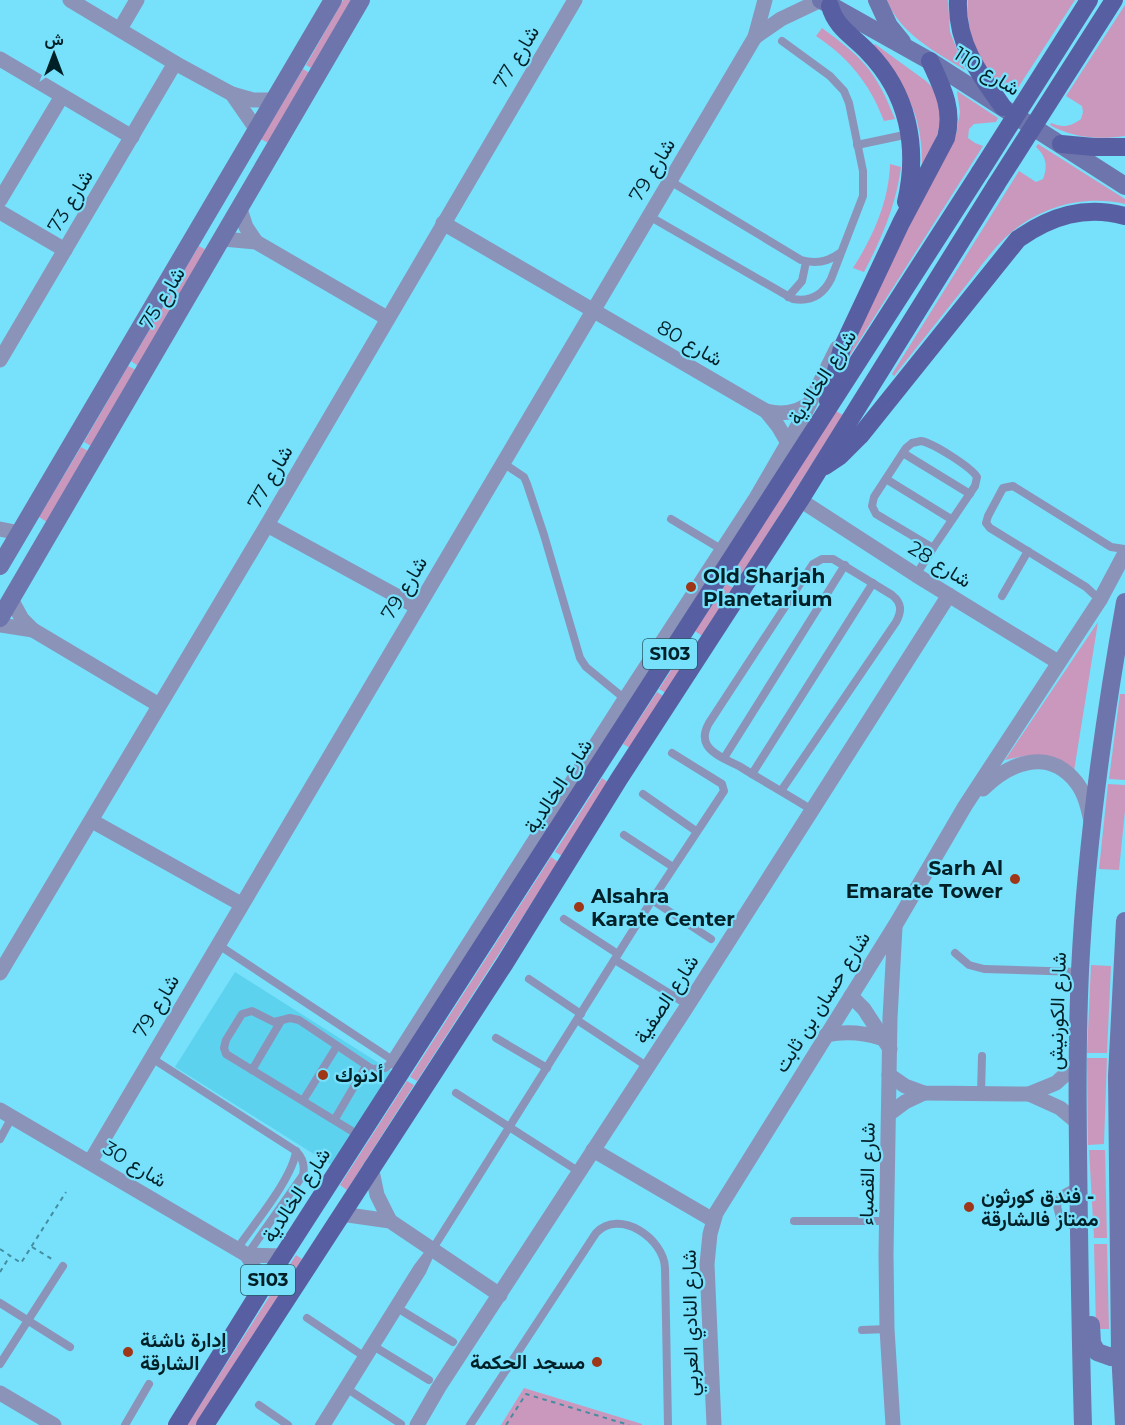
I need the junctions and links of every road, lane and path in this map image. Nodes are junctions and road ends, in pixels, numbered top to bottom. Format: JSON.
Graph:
{"nodes":[{"id":1,"x":70,"y":0,"type":"edge"},
{"id":2,"x":137,"y":0,"type":"edge"},
{"id":3,"x":333,"y":0,"type":"edge"},
{"id":4,"x":362,"y":0,"type":"edge"},
{"id":5,"x":575,"y":0,"type":"edge"},
{"id":6,"x":765,"y":0,"type":"edge"},
{"id":7,"x":877,"y":0,"type":"edge"},
{"id":8,"x":958,"y":0,"type":"edge"},
{"id":9,"x":1089,"y":0,"type":"edge"},
{"id":10,"x":1114,"y":0,"type":"edge"},
{"id":11,"x":824,"y":2,"type":"edge"},
{"id":12,"x":120,"y":29,"type":"junction"},
{"id":13,"x":755,"y":38,"type":"junction"},
{"id":14,"x":782,"y":41,"type":"dead end"},
{"id":15,"x":908,"y":49,"type":"junction"},
{"id":16,"x":0,"y":59,"type":"edge"},
{"id":17,"x":930,"y":61,"type":"junction"},
{"id":18,"x":175,"y":63,"type":"junction"},
{"id":19,"x":232,"y":94,"type":"junction"},
{"id":20,"x":62,"y":96,"type":"junction"},
{"id":21,"x":274,"y":100,"type":"junction"},
{"id":22,"x":1003,"y":107,"type":"junction"},
{"id":23,"x":257,"y":130,"type":"junction"},
{"id":24,"x":910,"y":134,"type":"junction"},
{"id":25,"x":132,"y":137,"type":"junction"},
{"id":26,"x":1061,"y":144,"type":"junction"},
{"id":27,"x":857,"y":145,"type":"junction"},
{"id":28,"x":1125,"y":147,"type":"edge"},
{"id":29,"x":227,"y":181,"type":"junction"},
{"id":30,"x":670,"y":181,"type":"junction"},
{"id":31,"x":1125,"y":186,"type":"edge"},
{"id":32,"x":0,"y":200,"type":"edge"},
{"id":33,"x":240,"y":209,"type":"junction"},
{"id":34,"x":0,"y":212,"type":"edge"},
{"id":35,"x":649,"y":216,"type":"junction"},
{"id":36,"x":1125,"y":216,"type":"edge"},
{"id":37,"x":443,"y":223,"type":"junction"},
{"id":38,"x":901,"y":223,"type":"junction"},
{"id":39,"x":223,"y":239,"type":"junction"},
{"id":40,"x":256,"y":242,"type":"junction"},
{"id":41,"x":65,"y":250,"type":"junction"},
{"id":42,"x":840,"y":253,"type":"junction"},
{"id":43,"x":806,"y":261,"type":"junction"},
{"id":44,"x":788,"y":297,"type":"junction"},
{"id":45,"x":592,"y":312,"type":"junction"},
{"id":46,"x":387,"y":318,"type":"junction"},
{"id":47,"x":855,"y":321,"type":"junction"},
{"id":48,"x":0,"y":360,"type":"edge"},
{"id":49,"x":809,"y":404,"type":"junction"},
{"id":50,"x":766,"y":411,"type":"junction"},
{"id":51,"x":827,"y":412,"type":"junction"},
{"id":52,"x":788,"y":443,"type":"junction"},
{"id":53,"x":903,"y":453,"type":"junction"},
{"id":54,"x":502,"y":463,"type":"junction"},
{"id":55,"x":816,"y":472,"type":"junction"},
{"id":56,"x":886,"y":479,"type":"junction"},
{"id":57,"x":970,"y":494,"type":"junction"},
{"id":58,"x":801,"y":500,"type":"junction"},
{"id":59,"x":671,"y":519,"type":"dead end"},
{"id":60,"x":951,"y":519,"type":"junction"},
{"id":61,"x":267,"y":525,"type":"junction"},
{"id":62,"x":0,"y":529,"type":"edge"},
{"id":63,"x":20,"y":533,"type":"junction"},
{"id":64,"x":933,"y":548,"type":"junction"},
{"id":65,"x":721,"y":549,"type":"junction"},
{"id":66,"x":1028,"y":551,"type":"junction"},
{"id":67,"x":1125,"y":551,"type":"edge"},
{"id":68,"x":2,"y":555,"type":"edge"},
{"id":69,"x":845,"y":566,"type":"junction"},
{"id":70,"x":916,"y":575,"type":"junction"},
{"id":71,"x":873,"y":583,"type":"junction"},
{"id":72,"x":13,"y":595,"type":"junction"},
{"id":73,"x":949,"y":595,"type":"junction"},
{"id":74,"x":1002,"y":596,"type":"dead end"},
{"id":75,"x":1100,"y":600,"type":"junction"},
{"id":76,"x":1125,"y":602,"type":"edge"},
{"id":77,"x":417,"y":607,"type":"junction"},
{"id":78,"x":0,"y":618,"type":"edge"},
{"id":79,"x":0,"y":625,"type":"edge"},
{"id":80,"x":33,"y":630,"type":"junction"},
{"id":81,"x":677,"y":630,"type":"junction"},
{"id":82,"x":1058,"y":662,"type":"junction"},
{"id":83,"x":625,"y":699,"type":"junction"},
{"id":84,"x":159,"y":705,"type":"junction"},
{"id":85,"x":672,"y":753,"type":"dead end"},
{"id":86,"x":724,"y":758,"type":"junction"},
{"id":87,"x":752,"y":774,"type":"junction"},
{"id":88,"x":781,"y":791,"type":"junction"},
{"id":89,"x":643,"y":794,"type":"dead end"},
{"id":90,"x":966,"y":806,"type":"junction"},
{"id":91,"x":812,"y":810,"type":"junction"},
{"id":92,"x":92,"y":821,"type":"junction"},
{"id":93,"x":1092,"y":825,"type":"junction"},
{"id":94,"x":696,"y":831,"type":"junction"},
{"id":95,"x":624,"y":835,"type":"dead end"},
{"id":96,"x":673,"y":867,"type":"junction"},
{"id":97,"x":652,"y":900,"type":"junction"},
{"id":98,"x":241,"y":904,"type":"junction"},
{"id":99,"x":564,"y":919,"type":"dead end"},
{"id":100,"x":1125,"y":921,"type":"edge"},
{"id":101,"x":896,"y":924,"type":"junction"},
{"id":102,"x":711,"y":939,"type":"dead end"},
{"id":103,"x":217,"y":945,"type":"junction"},
{"id":104,"x":954,"y":953,"type":"dead end"},
{"id":105,"x":616,"y":957,"type":"junction"},
{"id":106,"x":1080,"y":972,"type":"junction"},
{"id":107,"x":0,"y":973,"type":"edge"},
{"id":108,"x":529,"y":979,"type":"dead end"},
{"id":109,"x":850,"y":996,"type":"junction"},
{"id":110,"x":687,"y":1005,"type":"junction"},
{"id":111,"x":840,"y":1012,"type":"junction"},
{"id":112,"x":579,"y":1017,"type":"junction"},
{"id":113,"x":281,"y":1021,"type":"junction"},
{"id":114,"x":826,"y":1035,"type":"junction"},
{"id":115,"x":496,"y":1038,"type":"dead end"},
{"id":116,"x":885,"y":1044,"type":"junction"},
{"id":117,"x":337,"y":1046,"type":"junction"},
{"id":118,"x":982,"y":1056,"type":"dead end"},
{"id":119,"x":150,"y":1057,"type":"junction"},
{"id":120,"x":394,"y":1061,"type":"junction"},
{"id":121,"x":1078,"y":1063,"type":"junction"},
{"id":122,"x":366,"y":1066,"type":"junction"},
{"id":123,"x":648,"y":1067,"type":"junction"},
{"id":124,"x":547,"y":1068,"type":"junction"},
{"id":125,"x":252,"y":1070,"type":"junction"},
{"id":126,"x":889,"y":1075,"type":"junction"},
{"id":127,"x":924,"y":1093,"type":"junction"},
{"id":128,"x":981,"y":1093,"type":"junction"},
{"id":129,"x":456,"y":1094,"type":"dead end"},
{"id":130,"x":1029,"y":1094,"type":"junction"},
{"id":131,"x":304,"y":1100,"type":"junction"},
{"id":132,"x":6,"y":1114,"type":"edge"},
{"id":133,"x":889,"y":1114,"type":"junction"},
{"id":134,"x":334,"y":1119,"type":"junction"},
{"id":135,"x":1078,"y":1123,"type":"junction"},
{"id":136,"x":510,"y":1128,"type":"junction"},
{"id":137,"x":361,"y":1136,"type":"junction"},
{"id":138,"x":0,"y":1139,"type":"edge"},
{"id":139,"x":593,"y":1150,"type":"junction"},
{"id":140,"x":296,"y":1151,"type":"junction"},
{"id":141,"x":90,"y":1161,"type":"junction"},
{"id":142,"x":371,"y":1166,"type":"junction"},
{"id":143,"x":578,"y":1171,"type":"junction"},
{"id":144,"x":66,"y":1192,"type":"dead end"},
{"id":145,"x":341,"y":1214,"type":"junction"},
{"id":146,"x":713,"y":1220,"type":"junction"},
{"id":147,"x":390,"y":1221,"type":"junction"},
{"id":148,"x":794,"y":1221,"type":"dead end"},
{"id":149,"x":887,"y":1221,"type":"junction"},
{"id":150,"x":32,"y":1247,"type":"junction"},
{"id":151,"x":0,"y":1249,"type":"edge"},
{"id":152,"x":432,"y":1250,"type":"junction"},
{"id":153,"x":242,"y":1252,"type":"junction"},
{"id":154,"x":10,"y":1256,"type":"junction"},
{"id":155,"x":283,"y":1256,"type":"junction"},
{"id":156,"x":1080,"y":1265,"type":"junction"},
{"id":157,"x":63,"y":1266,"type":"joint"},
{"id":158,"x":0,"y":1272,"type":"edge"},
{"id":159,"x":264,"y":1285,"type":"junction"},
{"id":160,"x":500,"y":1295,"type":"junction"},
{"id":161,"x":0,"y":1303,"type":"edge"},
{"id":162,"x":399,"y":1309,"type":"junction"},
{"id":163,"x":307,"y":1318,"type":"dead end"},
{"id":164,"x":29,"y":1321,"type":"junction"},
{"id":165,"x":887,"y":1329,"type":"junction"},
{"id":166,"x":862,"y":1330,"type":"dead end"},
{"id":167,"x":453,"y":1342,"type":"dead end"},
{"id":168,"x":70,"y":1347,"type":"dead end"},
{"id":169,"x":375,"y":1347,"type":"junction"},
{"id":170,"x":1120,"y":1352,"type":"junction"},
{"id":171,"x":362,"y":1355,"type":"junction"},
{"id":172,"x":0,"y":1364,"type":"edge"},
{"id":173,"x":429,"y":1380,"type":"dead end"},
{"id":174,"x":149,"y":1384,"type":"dead end"},
{"id":175,"x":349,"y":1390,"type":"junction"},
{"id":176,"x":0,"y":1393,"type":"edge"},
{"id":177,"x":259,"y":1405,"type":"dead end"},
{"id":178,"x":401,"y":1424,"type":"edge"},
{"id":179,"x":54,"y":1425,"type":"edge"},
{"id":180,"x":125,"y":1425,"type":"edge"},
{"id":181,"x":177,"y":1425,"type":"edge"},
{"id":182,"x":205,"y":1425,"type":"edge"},
{"id":183,"x":288,"y":1425,"type":"edge"},
{"id":184,"x":319,"y":1425,"type":"edge"},
{"id":185,"x":327,"y":1425,"type":"edge"},
{"id":186,"x":417,"y":1425,"type":"edge"},
{"id":187,"x":470,"y":1425,"type":"edge"},
{"id":188,"x":506,"y":1425,"type":"edge"},
{"id":189,"x":629,"y":1425,"type":"edge"},
{"id":190,"x":668,"y":1425,"type":"edge"},
{"id":191,"x":714,"y":1425,"type":"edge"},
{"id":192,"x":893,"y":1425,"type":"edge"},
{"id":193,"x":1083,"y":1425,"type":"edge"},
{"id":194,"x":1124,"y":1425,"type":"edge"}],
"edges":[{"from":1,"to":12,"type":"street"},
{"from":2,"to":12,"type":"street"},
{"from":3,"to":21,"type":"main road","name":"شارع 75"},
{"from":4,"to":33,"type":"main road","name":"شارع 75"},
{"from":5,"to":37,"type":"street","name":"شارع 77"},
{"from":6,"to":13,"type":"street","name":"شارع 79"},
{"from":7,"to":15,"type":"main road"},
{"from":8,"to":22,"type":"main road"},
{"from":9,"to":51,"type":"main road","name":"شارع الخالدية","number":"S103","bridge":true},
{"from":10,"to":55,"type":"main road","number":"S103","bridge":true},
{"from":11,"to":13,"type":"street","name":"شارع 79"},
{"from":11,"to":15,"type":"main road","name":"شارع 110"},
{"from":11,"to":24,"type":"main road"},
{"from":12,"to":18,"type":"street"},
{"from":13,"to":30,"type":"street","name":"شارع 79"},
{"from":14,"to":27,"type":"lane"},
{"from":15,"to":17,"type":"main road","name":"شارع 110"},
{"from":16,"to":20,"type":"street"},
{"from":17,"to":22,"type":"main road","name":"شارع 110"},
{"from":17,"to":38,"type":"main road"},
{"from":18,"to":19,"type":"street"},
{"from":18,"to":25,"type":"street","name":"شارع 73"},
{"from":19,"to":21,"type":"street"},
{"from":19,"to":23,"type":"street"},
{"from":20,"to":25,"type":"street"},
{"from":20,"to":32,"type":"street"},
{"from":21,"to":23,"type":"main road","name":"شارع 75"},
{"from":22,"to":26,"type":"main road","name":"شارع 110"},
{"from":23,"to":29,"type":"main road","name":"شارع 75"},
{"from":24,"to":27,"type":"lane"},
{"from":24,"to":38,"type":"main road"},
{"from":25,"to":41,"type":"street","name":"شارع 73"},
{"from":26,"to":28,"type":"main road"},
{"from":26,"to":31,"type":"main road","name":"شارع 110"},
{"from":27,"to":42,"type":"lane"},
{"from":29,"to":39,"type":"main road"},
{"from":29,"to":63,"type":"main road","name":"شارع 75"},
{"from":30,"to":35,"type":"street","name":"شارع 79"},
{"from":30,"to":43,"type":"lane"},
{"from":33,"to":39,"type":"main road","name":"شارع 75"},
{"from":33,"to":40,"type":"street"},
{"from":34,"to":41,"type":"street"},
{"from":35,"to":44,"type":"lane"},
{"from":35,"to":45,"type":"street","name":"شارع 79"},
{"from":36,"to":55,"type":"main road"},
{"from":37,"to":45,"type":"street","name":"شارع 80"},
{"from":37,"to":46,"type":"street","name":"شارع 77"},
{"from":38,"to":47,"type":"main road"},
{"from":39,"to":40,"type":"street"},
{"from":39,"to":72,"type":"main road","name":"شارع 75"},
{"from":40,"to":46,"type":"street"},
{"from":41,"to":48,"type":"street","name":"شارع 73"},
{"from":42,"to":43,"type":"lane"},
{"from":42,"to":44,"type":"lane"},
{"from":43,"to":44,"type":"lane"},
{"from":45,"to":50,"type":"street","name":"شارع 80"},
{"from":45,"to":54,"type":"street","name":"شارع 79"},
{"from":46,"to":61,"type":"street","name":"شارع 77"},
{"from":47,"to":49,"type":"street"},
{"from":47,"to":51,"type":"main road"},
{"from":49,"to":50,"type":"street"},
{"from":49,"to":52,"type":"street"},
{"from":50,"to":52,"type":"street","name":"شارع 80"},
{"from":51,"to":81,"type":"main road","name":"شارع الخالدية","number":"S103"},
{"from":52,"to":65,"type":"street"},
{"from":53,"to":56,"type":"lane"},
{"from":53,"to":57,"type":"lane"},
{"from":53,"to":57,"type":"lane"},
{"from":54,"to":77,"type":"street","name":"شارع 79"},
{"from":54,"to":83,"type":"lane"},
{"from":55,"to":58,"type":"main road","number":"S103"},
{"from":56,"to":60,"type":"lane"},
{"from":56,"to":64,"type":"lane"},
{"from":57,"to":60,"type":"lane"},
{"from":58,"to":70,"type":"street","name":"شارع 28"},
{"from":58,"to":142,"type":"main road","number":"S103"},
{"from":59,"to":65,"type":"lane"},
{"from":60,"to":64,"type":"lane"},
{"from":61,"to":77,"type":"street"},
{"from":61,"to":84,"type":"street","name":"شارع 77"},
{"from":62,"to":63,"type":"street"},
{"from":63,"to":68,"type":"main road","name":"شارع 75"},
{"from":63,"to":72,"type":"main road"},
{"from":64,"to":70,"type":"lane"},
{"from":65,"to":81,"type":"street"},
{"from":66,"to":67,"type":"lane"},
{"from":66,"to":74,"type":"lane"},
{"from":66,"to":75,"type":"lane"},
{"from":67,"to":75,"type":"street","name":"شارع حسان بن ثابت"},
{"from":69,"to":71,"type":"lane"},
{"from":69,"to":86,"type":"lane"},
{"from":69,"to":86,"type":"lane"},
{"from":70,"to":73,"type":"street","name":"شارع 28"},
{"from":71,"to":87,"type":"lane"},
{"from":71,"to":88,"type":"lane"},
{"from":72,"to":78,"type":"main road","name":"شارع 75"},
{"from":72,"to":80,"type":"street"},
{"from":73,"to":82,"type":"street","name":"شارع 28"},
{"from":73,"to":91,"type":"street","name":"شارع الصفية"},
{"from":75,"to":82,"type":"street","name":"شارع حسان بن ثابت"},
{"from":76,"to":93,"type":"main road","name":"شارع الكورنيش"},
{"from":77,"to":98,"type":"street","name":"شارع 79"},
{"from":79,"to":80,"type":"street"},
{"from":80,"to":84,"type":"street"},
{"from":81,"to":83,"type":"street"},
{"from":81,"to":137,"type":"main road","name":"شارع الخالدية","number":"S103"},
{"from":82,"to":90,"type":"street","name":"شارع حسان بن ثابت"},
{"from":83,"to":120,"type":"street"},
{"from":84,"to":92,"type":"street","name":"شارع 77"},
{"from":85,"to":94,"type":"lane"},
{"from":86,"to":87,"type":"lane"},
{"from":87,"to":88,"type":"lane"},
{"from":88,"to":91,"type":"lane"},
{"from":89,"to":94,"type":"lane"},
{"from":90,"to":93,"type":"street","name":"شارع حسان بن ثابت"},
{"from":90,"to":101,"type":"street","name":"شارع حسان بن ثابت"},
{"from":91,"to":110,"type":"street","name":"شارع الصفية"},
{"from":92,"to":98,"type":"street"},
{"from":92,"to":107,"type":"street","name":"شارع 77"},
{"from":93,"to":106,"type":"main road","name":"شارع الكورنيش"},
{"from":94,"to":96,"type":"lane"},
{"from":95,"to":96,"type":"lane"},
{"from":96,"to":97,"type":"lane"},
{"from":97,"to":102,"type":"lane"},
{"from":97,"to":105,"type":"lane"},
{"from":98,"to":103,"type":"street","name":"شارع 79"},
{"from":99,"to":105,"type":"lane"},
{"from":100,"to":170,"type":"main road"},
{"from":101,"to":109,"type":"street","name":"شارع حسان بن ثابت"},
{"from":101,"to":116,"type":"street","name":"شارع القصباء"},
{"from":103,"to":119,"type":"street","name":"شارع 79"},
{"from":103,"to":120,"type":"lane"},
{"from":104,"to":106,"type":"lane"},
{"from":105,"to":110,"type":"lane"},
{"from":105,"to":112,"type":"lane"},
{"from":106,"to":121,"type":"main road","name":"شارع الكورنيش"},
{"from":108,"to":112,"type":"lane"},
{"from":109,"to":111,"type":"street","name":"شارع حسان بن ثابت"},
{"from":109,"to":116,"type":"street"},
{"from":110,"to":123,"type":"street","name":"شارع الصفية"},
{"from":111,"to":114,"type":"street","name":"شارع حسان بن ثابت"},
{"from":111,"to":116,"type":"street"},
{"from":112,"to":123,"type":"lane"},
{"from":112,"to":124,"type":"lane"},
{"from":113,"to":117,"type":"lane"},
{"from":113,"to":125,"type":"lane"},
{"from":113,"to":125,"type":"lane"},
{"from":114,"to":116,"type":"street"},
{"from":114,"to":146,"type":"street","name":"شارع حسان بن ثابت"},
{"from":115,"to":124,"type":"lane"},
{"from":116,"to":126,"type":"street","name":"شارع القصباء"},
{"from":117,"to":122,"type":"lane"},
{"from":117,"to":131,"type":"lane"},
{"from":118,"to":128,"type":"lane"},
{"from":119,"to":140,"type":"lane"},
{"from":119,"to":141,"type":"street","name":"شارع 79"},
{"from":120,"to":122,"type":"lane"},
{"from":121,"to":130,"type":"street"},
{"from":121,"to":135,"type":"main road","name":"شارع الكورنيش"},
{"from":122,"to":134,"type":"lane"},
{"from":123,"to":139,"type":"street","name":"شارع الصفية"},
{"from":124,"to":136,"type":"lane"},
{"from":125,"to":131,"type":"lane"},
{"from":126,"to":127,"type":"street"},
{"from":126,"to":133,"type":"street","name":"شارع القصباء"},
{"from":127,"to":128,"type":"street"},
{"from":127,"to":133,"type":"street"},
{"from":128,"to":130,"type":"street"},
{"from":129,"to":136,"type":"lane"},
{"from":130,"to":135,"type":"street"},
{"from":131,"to":134,"type":"lane"},
{"from":132,"to":138,"type":"lane"},
{"from":132,"to":141,"type":"street","name":"شارع 30"},
{"from":133,"to":149,"type":"street","name":"شارع القصباء"},
{"from":134,"to":137,"type":"lane"},
{"from":135,"to":156,"type":"main road","name":"شارع الكورنيش"},
{"from":136,"to":143,"type":"lane"},
{"from":136,"to":152,"type":"lane"},
{"from":137,"to":155,"type":"main road","name":"شارع الخالدية","number":"S103"},
{"from":139,"to":143,"type":"street","name":"شارع الصفية"},
{"from":139,"to":146,"type":"street"},
{"from":140,"to":153,"type":"lane"},
{"from":140,"to":153,"type":"lane"},
{"from":141,"to":153,"type":"street","name":"شارع 30"},
{"from":142,"to":145,"type":"main road","number":"S103"},
{"from":142,"to":147,"type":"street"},
{"from":143,"to":160,"type":"street","name":"شارع الصفية"},
{"from":144,"to":150,"type":"path"},
{"from":145,"to":147,"type":"street"},
{"from":145,"to":182,"type":"main road","number":"S103"},
{"from":146,"to":191,"type":"street","name":"شارع النادي العربي"},
{"from":147,"to":152,"type":"street"},
{"from":148,"to":149,"type":"lane"},
{"from":149,"to":165,"type":"street","name":"شارع القصباء"},
{"from":150,"to":154,"type":"path"},
{"from":150,"to":157,"type":"path"},
{"from":151,"to":154,"type":"path"},
{"from":152,"to":160,"type":"street"},
{"from":152,"to":162,"type":"lane"},
{"from":152,"to":171,"type":"lane"},
{"from":153,"to":155,"type":"street","name":"شارع 30"},
{"from":153,"to":159,"type":"street","name":"شارع 30"},
{"from":154,"to":158,"type":"path"},
{"from":155,"to":159,"type":"main road","name":"شارع الخالدية","number":"S103"},
{"from":156,"to":170,"type":"main road"},
{"from":156,"to":193,"type":"main road","name":"شارع الكورنيش"},
{"from":157,"to":164,"type":"lane"},
{"from":159,"to":181,"type":"main road","name":"شارع الخالدية","number":"S103"},
{"from":160,"to":186,"type":"street","name":"شارع الصفية"},
{"from":161,"to":164,"type":"lane"},
{"from":162,"to":167,"type":"lane"},
{"from":162,"to":169,"type":"lane"},
{"from":163,"to":171,"type":"lane"},
{"from":164,"to":168,"type":"lane"},
{"from":164,"to":172,"type":"lane"},
{"from":165,"to":166,"type":"lane"},
{"from":165,"to":192,"type":"street","name":"شارع القصباء"},
{"from":169,"to":173,"type":"lane"},
{"from":169,"to":175,"type":"lane"},
{"from":170,"to":194,"type":"main road"},
{"from":171,"to":184,"type":"lane"},
{"from":174,"to":180,"type":"lane"},
{"from":175,"to":178,"type":"lane"},
{"from":175,"to":185,"type":"lane"},
{"from":176,"to":179,"type":"street"},
{"from":177,"to":183,"type":"lane"},
{"from":187,"to":190,"type":"lane"},
{"from":188,"to":189,"type":"path"}]}
